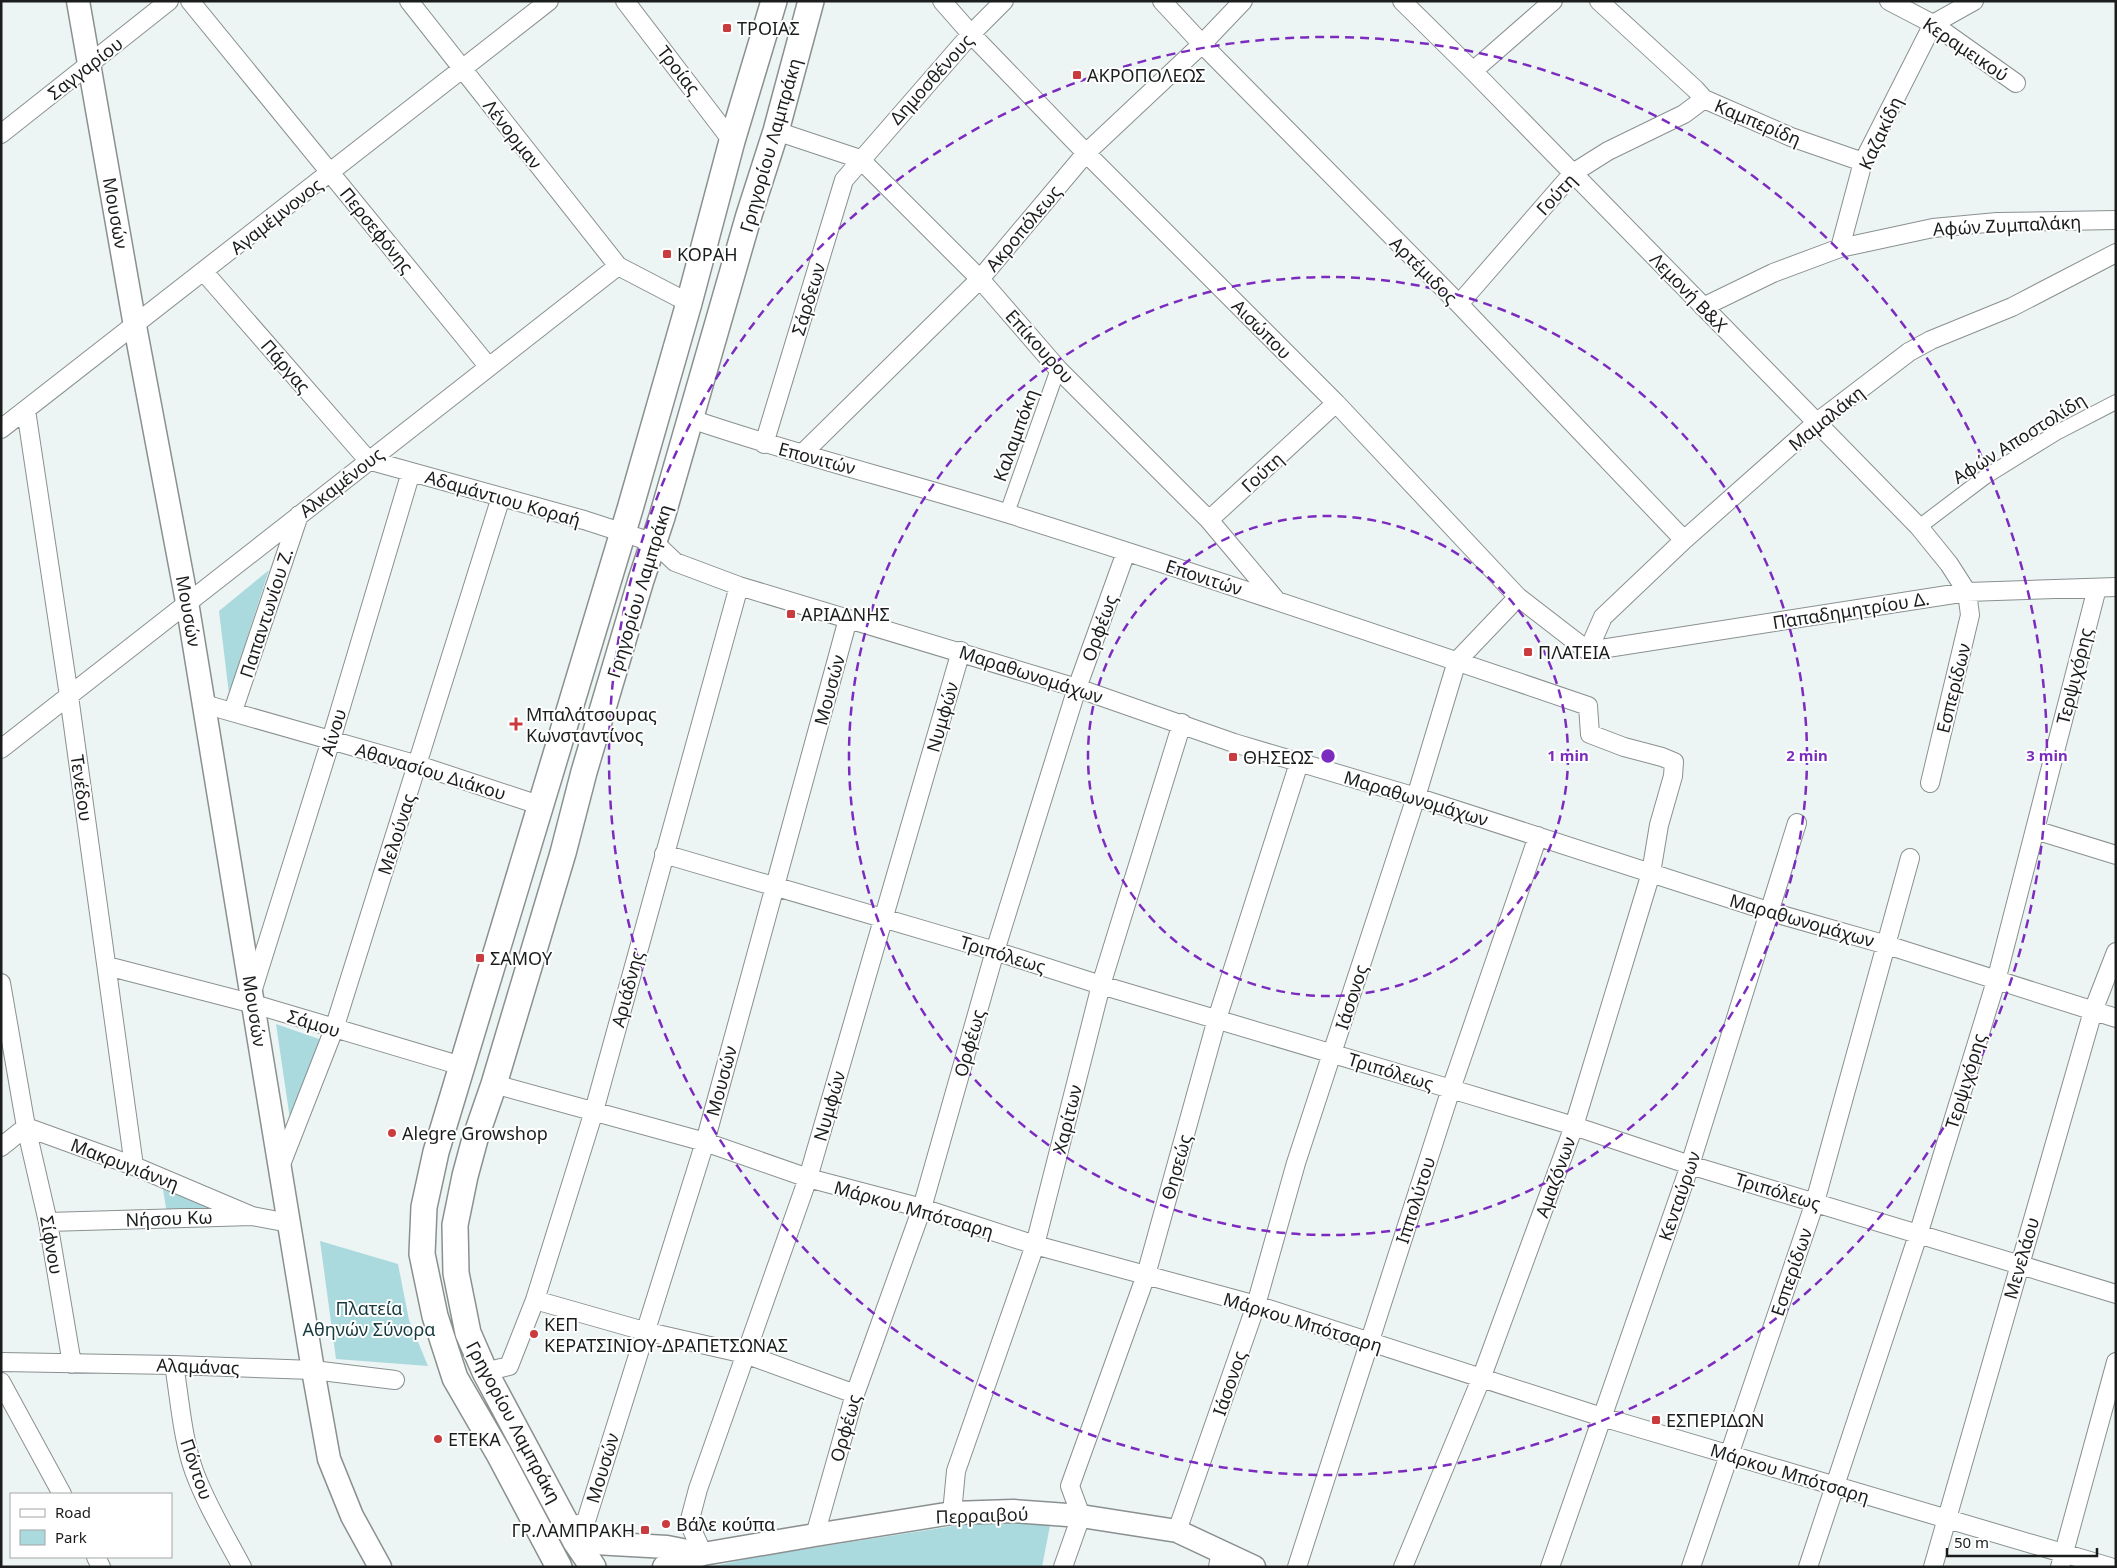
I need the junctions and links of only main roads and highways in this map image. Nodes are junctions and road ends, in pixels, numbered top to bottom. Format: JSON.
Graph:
{"nodes":[{"id":1,"x":774,"y":1,"type":"edge"},
{"id":2,"x":811,"y":1,"type":"edge"},
{"id":3,"x":638,"y":538,"type":"junction"},
{"id":4,"x":559,"y":1567,"type":"edge"},
{"id":5,"x":593,"y":1567,"type":"edge"}],
"edges":[{"from":1,"to":3,"type":"main road","name":"Γρηγορίου Λαμπράκη"},
{"from":2,"to":3,"type":"main road","name":"Γρηγορίου Λαμπράκη"},
{"from":3,"to":4,"type":"main road","name":"Γρηγορίου Λαμπράκη"},
{"from":3,"to":5,"type":"main road","name":"Γρηγορίου Λαμπράκη"}]}
